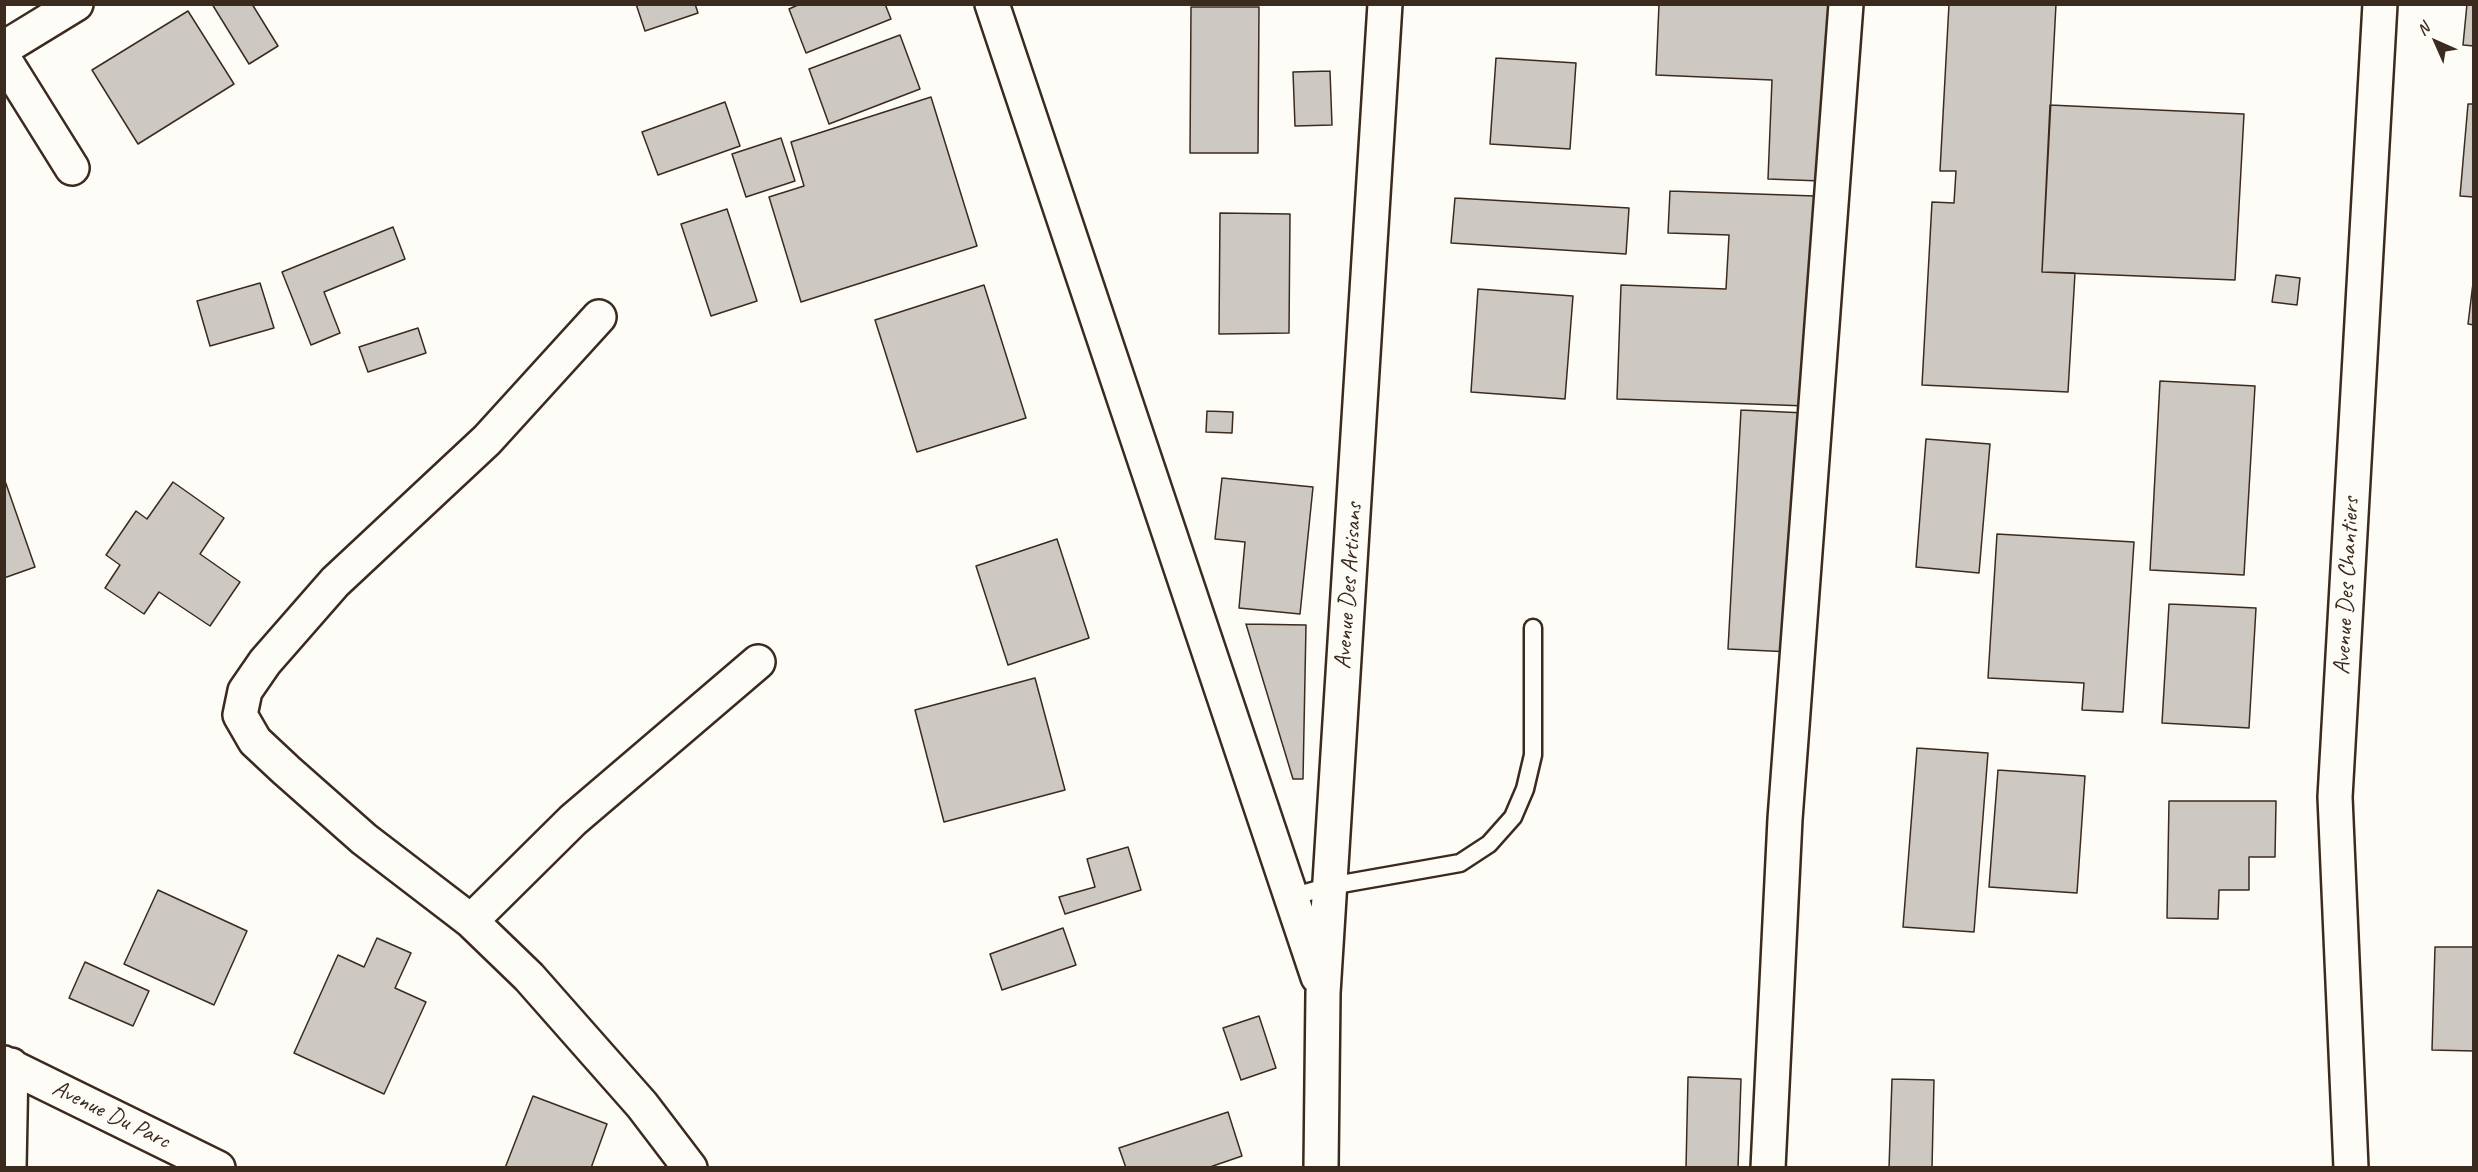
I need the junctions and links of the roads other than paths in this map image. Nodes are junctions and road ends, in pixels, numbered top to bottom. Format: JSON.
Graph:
{"nodes":[{"id":1,"x":76,"y":4,"type":"edge"},
{"id":2,"x":992,"y":4,"type":"edge"},
{"id":3,"x":1385,"y":4,"type":"edge"},
{"id":4,"x":1846,"y":4,"type":"edge"},
{"id":5,"x":2380,"y":4,"type":"edge"},
{"id":6,"x":4,"y":48,"type":"edge"},
{"id":7,"x":4,"y":59,"type":"edge"},
{"id":8,"x":72,"y":168,"type":"dead end"},
{"id":9,"x":599,"y":316,"type":"dead end"},
{"id":10,"x":1533,"y":628,"type":"dead end"},
{"id":11,"x":758,"y":662,"type":"dead end"},
{"id":12,"x":1330,"y":886,"type":"junction"},
{"id":13,"x":1291,"y":897,"type":"junction"},
{"id":14,"x":471,"y":921,"type":"junction"},
{"id":15,"x":1323,"y":993,"type":"junction"},
{"id":16,"x":8,"y":1064,"type":"edge"},
{"id":17,"x":9,"y":1167,"type":"edge"},
{"id":18,"x":218,"y":1167,"type":"edge"},
{"id":19,"x":690,"y":1167,"type":"edge"},
{"id":20,"x":1321,"y":1167,"type":"edge"},
{"id":21,"x":1768,"y":1167,"type":"edge"},
{"id":22,"x":2351,"y":1167,"type":"edge"}],
"edges":[{"from":1,"to":6,"type":"street"},
{"from":2,"to":13,"type":"street"},
{"from":3,"to":12,"type":"street","name":"Avenue Des Artisans"},
{"from":4,"to":21,"type":"street"},
{"from":5,"to":22,"type":"street","name":"Avenue Des Chantiers"},
{"from":7,"to":8,"type":"street"},
{"from":9,"to":14,"type":"street"},
{"from":10,"to":12,"type":"lane"},
{"from":11,"to":14,"type":"street"},
{"from":12,"to":13,"type":"lane"},
{"from":12,"to":15,"type":"street","name":"Avenue Des Artisans"},
{"from":13,"to":15,"type":"street"},
{"from":14,"to":19,"type":"street"},
{"from":15,"to":20,"type":"street","name":"Avenue Des Artisans"},
{"from":16,"to":17,"type":"street"},
{"from":16,"to":18,"type":"street","name":"Avenue Du Parc"}]}
